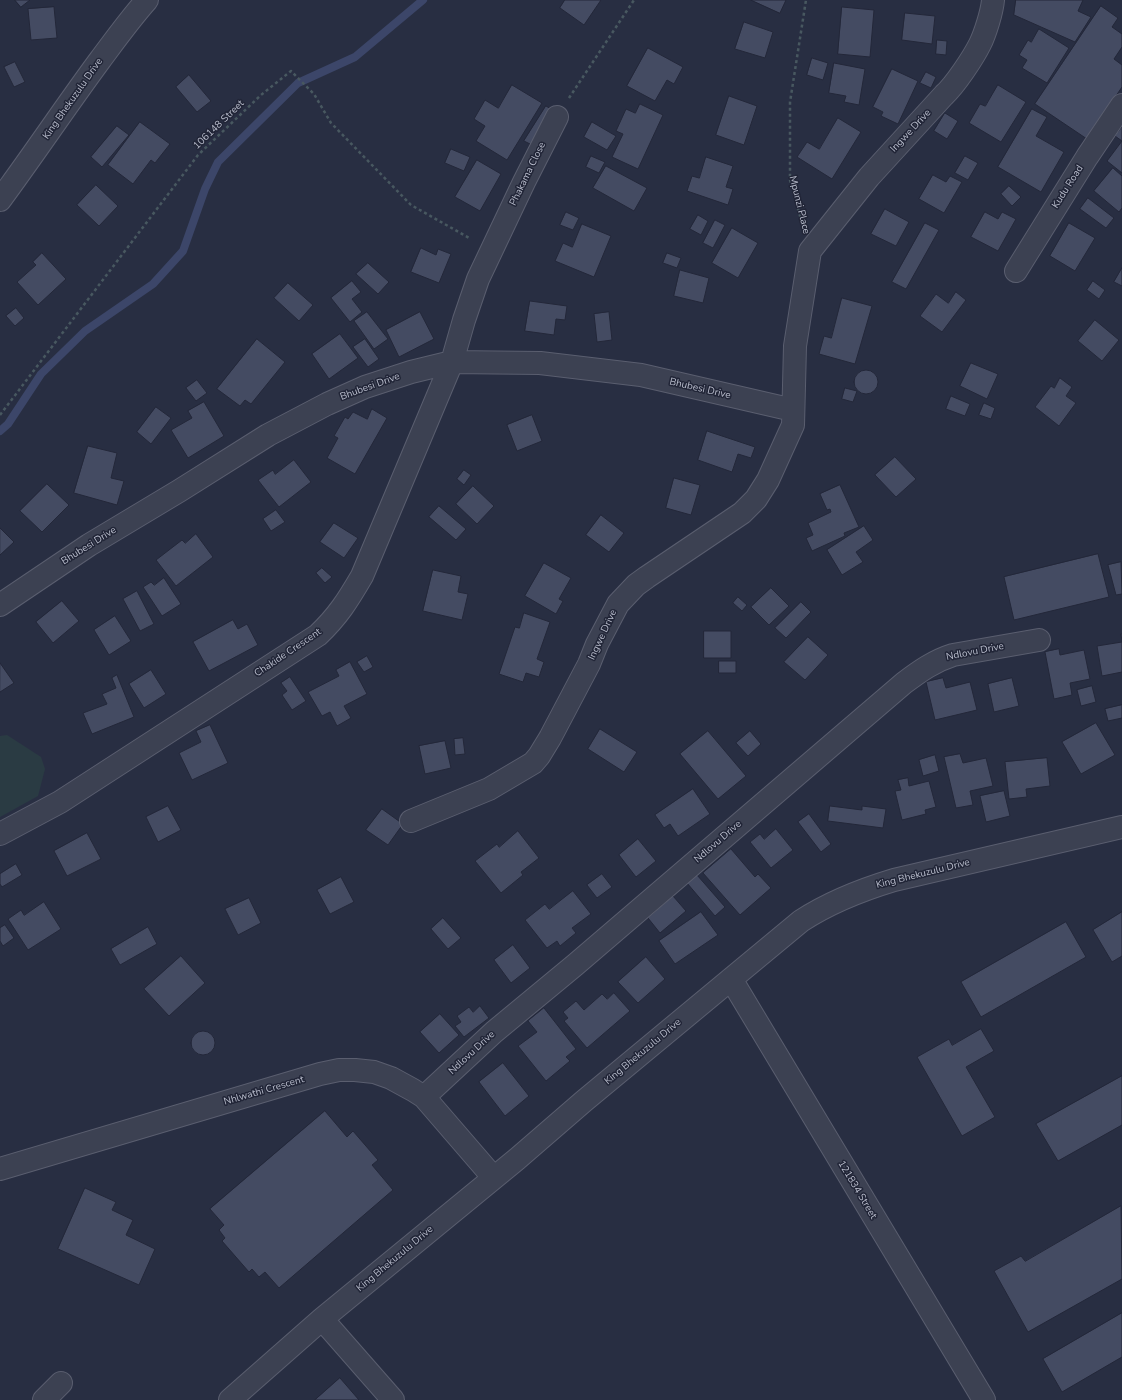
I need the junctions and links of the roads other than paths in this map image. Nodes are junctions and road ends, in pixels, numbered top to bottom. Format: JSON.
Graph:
{"nodes":[{"id":1,"x":147,"y":0,"type":"edge"},
{"id":2,"x":993,"y":0,"type":"edge"},
{"id":3,"x":1122,"y":105,"type":"edge"},
{"id":4,"x":557,"y":117,"type":"road end"},
{"id":5,"x":0,"y":200,"type":"edge"},
{"id":6,"x":1016,"y":271,"type":"dead end"},
{"id":7,"x":452,"y":362,"type":"junction"},
{"id":8,"x":793,"y":410,"type":"junction"},
{"id":9,"x":0,"y":606,"type":"edge"},
{"id":10,"x":1039,"y":640,"type":"dead end"},
{"id":11,"x":411,"y":821,"type":"dead end"},
{"id":12,"x":1122,"y":827,"type":"edge"},
{"id":13,"x":0,"y":834,"type":"edge"},
{"id":14,"x":731,"y":979,"type":"junction"},
{"id":15,"x":424,"y":1097,"type":"junction"},
{"id":16,"x":0,"y":1169,"type":"edge"},
{"id":17,"x":493,"y":1177,"type":"junction"},
{"id":18,"x":322,"y":1319,"type":"junction"},
{"id":19,"x":61,"y":1383,"type":"dead end"},
{"id":20,"x":44,"y":1400,"type":"edge"},
{"id":21,"x":230,"y":1400,"type":"edge"},
{"id":22,"x":393,"y":1400,"type":"edge"},
{"id":23,"x":984,"y":1400,"type":"edge"}],
"edges":[{"from":1,"to":5,"type":"street","name":"King Bhekuzulu Drive"},
{"from":2,"to":8,"type":"street","name":"Ingwe Drive"},
{"from":3,"to":6,"type":"street","name":"Kudu Road"},
{"from":4,"to":7,"type":"street","name":"Phakama Close"},
{"from":7,"to":8,"type":"street","name":"Bhubesi Drive"},
{"from":7,"to":9,"type":"street","name":"Bhubesi Drive"},
{"from":7,"to":13,"type":"street","name":"Chakide Crescent"},
{"from":8,"to":11,"type":"street","name":"Ingwe Drive"},
{"from":10,"to":15,"type":"street","name":"Ndlovu Drive"},
{"from":12,"to":14,"type":"street","name":"King Bhekuzulu Drive"},
{"from":14,"to":17,"type":"street","name":"King Bhekuzulu Drive"},
{"from":14,"to":23,"type":"street","name":"121834 Street"},
{"from":15,"to":16,"type":"street","name":"Nhlwathi Crescent"},
{"from":15,"to":17,"type":"street","name":"Nhlwathi Crescent"},
{"from":17,"to":18,"type":"street","name":"King Bhekuzulu Drive"},
{"from":18,"to":21,"type":"street","name":"King Bhekuzulu Drive"},
{"from":18,"to":22,"type":"street"},
{"from":19,"to":20,"type":"street"}]}
